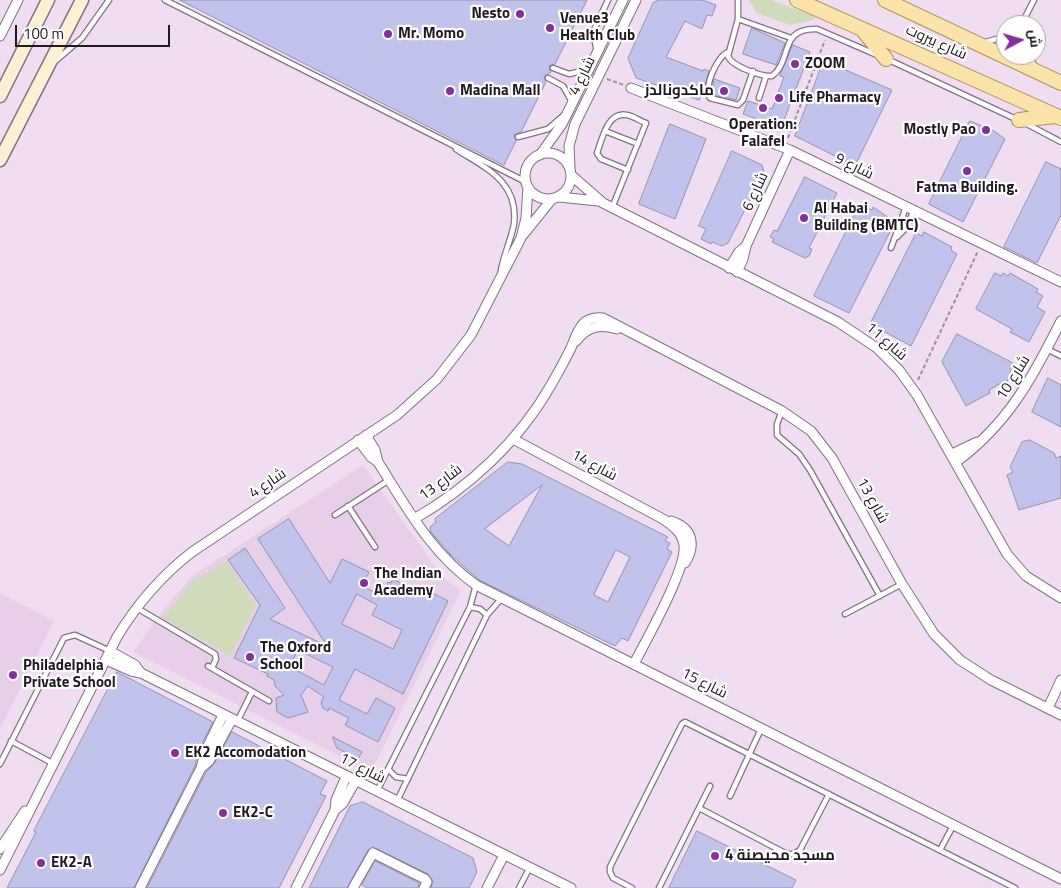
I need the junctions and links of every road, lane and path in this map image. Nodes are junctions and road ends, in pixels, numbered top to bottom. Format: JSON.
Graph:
{"nodes":[{"id":1,"x":18,"y":0,"type":"edge"},
{"id":2,"x":48,"y":0,"type":"edge"},
{"id":3,"x":82,"y":0,"type":"edge"},
{"id":4,"x":109,"y":0,"type":"edge"},
{"id":5,"x":165,"y":0,"type":"edge"},
{"id":6,"x":608,"y":0,"type":"edge"},
{"id":7,"x":623,"y":0,"type":"edge"},
{"id":8,"x":636,"y":0,"type":"edge"},
{"id":9,"x":738,"y":0,"type":"edge"},
{"id":10,"x":797,"y":0,"type":"edge"},
{"id":11,"x":885,"y":0,"type":"edge"},
{"id":12,"x":1034,"y":0,"type":"edge"},
{"id":13,"x":1027,"y":15,"type":"edge"},
{"id":14,"x":738,"y":19,"type":"junction"},
{"id":15,"x":860,"y":26,"type":"junction"},
{"id":16,"x":828,"y":33,"type":"junction"},
{"id":17,"x":0,"y":36,"type":"edge"},
{"id":18,"x":791,"y":38,"type":"junction"},
{"id":19,"x":996,"y":40,"type":"edge"},
{"id":20,"x":980,"y":42,"type":"junction"},
{"id":21,"x":597,"y":52,"type":"junction"},
{"id":22,"x":729,"y":52,"type":"junction"},
{"id":23,"x":886,"y":59,"type":"junction"},
{"id":24,"x":1034,"y":65,"type":"edge"},
{"id":25,"x":48,"y":66,"type":"junction"},
{"id":26,"x":553,"y":68,"type":"dead end"},
{"id":27,"x":588,"y":70,"type":"junction"},
{"id":28,"x":1037,"y":70,"type":"junction"},
{"id":29,"x":753,"y":71,"type":"junction"},
{"id":30,"x":564,"y":73,"type":"junction"},
{"id":31,"x":598,"y":76,"type":"junction"},
{"id":32,"x":766,"y":76,"type":"junction"},
{"id":33,"x":548,"y":78,"type":"dead end"},
{"id":34,"x":1061,"y":82,"type":"edge"},
{"id":35,"x":560,"y":84,"type":"junction"},
{"id":36,"x":2,"y":87,"type":"edge"},
{"id":37,"x":630,"y":88,"type":"joint"},
{"id":38,"x":759,"y":98,"type":"dead end"},
{"id":39,"x":384,"y":104,"type":"dead end"},
{"id":40,"x":571,"y":105,"type":"junction"},
{"id":41,"x":382,"y":109,"type":"junction"},
{"id":42,"x":1058,"y":117,"type":"edge"},
{"id":43,"x":1019,"y":120,"type":"junction"},
{"id":44,"x":604,"y":132,"type":"junction"},
{"id":45,"x":518,"y":137,"type":"dead end"},
{"id":46,"x":447,"y":142,"type":"junction"},
{"id":47,"x":1061,"y":142,"type":"edge"},
{"id":48,"x":638,"y":144,"type":"junction"},
{"id":49,"x":787,"y":149,"type":"junction"},
{"id":50,"x":540,"y":154,"type":"junction"},
{"id":51,"x":0,"y":160,"type":"edge"},
{"id":52,"x":628,"y":170,"type":"junction"},
{"id":53,"x":570,"y":171,"type":"junction"},
{"id":54,"x":527,"y":184,"type":"junction"},
{"id":55,"x":555,"y":198,"type":"junction"},
{"id":56,"x":603,"y":203,"type":"junction"},
{"id":57,"x":612,"y":208,"type":"junction"},
{"id":58,"x":910,"y":210,"type":"junction"},
{"id":59,"x":896,"y":237,"type":"junction"},
{"id":60,"x":521,"y":238,"type":"junction"},
{"id":61,"x":981,"y":244,"type":"junction"},
{"id":62,"x":891,"y":248,"type":"dead end"},
{"id":63,"x":733,"y":270,"type":"junction"},
{"id":64,"x":500,"y":278,"type":"junction"},
{"id":65,"x":1061,"y":282,"type":"edge"},
{"id":66,"x":1061,"y":321,"type":"edge"},
{"id":67,"x":1047,"y":349,"type":"junction"},
{"id":68,"x":1061,"y":356,"type":"edge"},
{"id":69,"x":913,"y":389,"type":"junction"},
{"id":70,"x":782,"y":411,"type":"junction"},
{"id":71,"x":362,"y":438,"type":"junction"},
{"id":72,"x":513,"y":438,"type":"junction"},
{"id":73,"x":954,"y":458,"type":"junction"},
{"id":74,"x":389,"y":480,"type":"junction"},
{"id":75,"x":348,"y":506,"type":"junction"},
{"id":76,"x":335,"y":514,"type":"dead end"},
{"id":77,"x":414,"y":519,"type":"junction"},
{"id":78,"x":375,"y":547,"type":"dead end"},
{"id":79,"x":902,"y":584,"type":"junction"},
{"id":80,"x":476,"y":585,"type":"junction"},
{"id":81,"x":880,"y":596,"type":"junction"},
{"id":82,"x":1061,"y":598,"type":"edge"},
{"id":83,"x":501,"y":599,"type":"junction"},
{"id":84,"x":470,"y":607,"type":"junction"},
{"id":85,"x":136,"y":608,"type":"junction"},
{"id":86,"x":845,"y":614,"type":"dead end"},
{"id":87,"x":487,"y":615,"type":"junction"},
{"id":88,"x":108,"y":655,"type":"junction"},
{"id":89,"x":634,"y":664,"type":"junction"},
{"id":90,"x":1061,"y":680,"type":"edge"},
{"id":91,"x":252,"y":692,"type":"junction"},
{"id":92,"x":269,"y":701,"type":"dead end"},
{"id":93,"x":1048,"y":708,"type":"junction"},
{"id":94,"x":1061,"y":715,"type":"edge"},
{"id":95,"x":230,"y":718,"type":"junction"},
{"id":96,"x":762,"y":729,"type":"junction"},
{"id":97,"x":11,"y":741,"type":"junction"},
{"id":98,"x":750,"y":755,"type":"junction"},
{"id":99,"x":0,"y":764,"type":"edge"},
{"id":100,"x":52,"y":767,"type":"junction"},
{"id":101,"x":388,"y":769,"type":"junction"},
{"id":102,"x":346,"y":777,"type":"junction"},
{"id":103,"x":408,"y":779,"type":"junction"},
{"id":104,"x":355,"y":782,"type":"junction"},
{"id":105,"x":710,"y":786,"type":"dead end"},
{"id":106,"x":377,"y":792,"type":"junction"},
{"id":107,"x":828,"y":794,"type":"junction"},
{"id":108,"x":730,"y":796,"type":"dead end"},
{"id":109,"x":397,"y":803,"type":"junction"},
{"id":110,"x":699,"y":808,"type":"junction"},
{"id":111,"x":336,"y":810,"type":"junction"},
{"id":112,"x":953,"y":826,"type":"junction"},
{"id":113,"x":0,"y":849,"type":"edge"},
{"id":114,"x":940,"y":850,"type":"junction"},
{"id":115,"x":504,"y":855,"type":"junction"},
{"id":116,"x":530,"y":867,"type":"junction"},
{"id":117,"x":0,"y":870,"type":"edge"},
{"id":118,"x":1061,"y":879,"type":"edge"},
{"id":119,"x":630,"y":887,"type":"edge"},
{"id":120,"x":140,"y":888,"type":"edge"},
{"id":121,"x":296,"y":888,"type":"edge"},
{"id":122,"x":353,"y":888,"type":"edge"},
{"id":123,"x":424,"y":888,"type":"edge"},
{"id":124,"x":487,"y":888,"type":"edge"},
{"id":125,"x":519,"y":888,"type":"edge"},
{"id":126,"x":571,"y":888,"type":"edge"},
{"id":127,"x":659,"y":888,"type":"edge"},
{"id":128,"x":1015,"y":888,"type":"edge"}],
"edges":[{"from":1,"to":17,"type":"street"},
{"from":2,"to":36,"type":"street"},
{"from":3,"to":25,"type":"street"},
{"from":4,"to":25,"type":"lane"},
{"from":5,"to":41,"type":"lane"},
{"from":6,"to":21,"type":"lane"},
{"from":7,"to":21,"type":"street","name":"شارع 4"},
{"from":8,"to":31,"type":"street","name":"شارع 4"},
{"from":9,"to":14,"type":"lane"},
{"from":10,"to":15,"type":"main road","name":"شارع بيروت"},
{"from":11,"to":20,"type":"main road","name":"شارع بيروت"},
{"from":12,"to":13,"type":"lane"},
{"from":14,"to":18,"type":"lane"},
{"from":14,"to":22,"type":"lane"},
{"from":15,"to":23,"type":"main road"},
{"from":15,"to":42,"type":"main road","name":"شارع بيروت"},
{"from":16,"to":18,"type":"lane"},
{"from":16,"to":23,"type":"lane"},
{"from":16,"to":49,"type":"path"},
{"from":18,"to":32,"type":"lane"},
{"from":19,"to":20,"type":"lane"},
{"from":20,"to":28,"type":"main road","name":"شارع بيروت"},
{"from":21,"to":27,"type":"street","name":"شارع 4"},
{"from":22,"to":29,"type":"lane"},
{"from":22,"to":29,"type":"lane"},
{"from":23,"to":43,"type":"lane"},
{"from":24,"to":28,"type":"lane"},
{"from":25,"to":51,"type":"street"},
{"from":26,"to":30,"type":"lane"},
{"from":27,"to":30,"type":"lane"},
{"from":27,"to":40,"type":"street","name":"شارع 4"},
{"from":28,"to":34,"type":"main road","name":"شارع بيروت"},
{"from":29,"to":32,"type":"lane"},
{"from":30,"to":35,"type":"lane"},
{"from":31,"to":37,"type":"path"},
{"from":31,"to":53,"type":"street","name":"شارع 4"},
{"from":32,"to":38,"type":"lane"},
{"from":33,"to":35,"type":"lane"},
{"from":35,"to":40,"type":"lane"},
{"from":37,"to":49,"type":"street","name":"شارع 9"},
{"from":39,"to":41,"type":"lane"},
{"from":40,"to":45,"type":"lane"},
{"from":40,"to":50,"type":"street","name":"شارع 4"},
{"from":41,"to":46,"type":"lane"},
{"from":42,"to":43,"type":"main road"},
{"from":43,"to":47,"type":"lane"},
{"from":44,"to":48,"type":"lane"},
{"from":44,"to":48,"type":"lane"},
{"from":44,"to":52,"type":"lane"},
{"from":46,"to":54,"type":"lane"},
{"from":46,"to":64,"type":"lane"},
{"from":48,"to":52,"type":"lane"},
{"from":49,"to":58,"type":"street","name":"شارع 9"},
{"from":49,"to":63,"type":"street","name":"شارع 6"},
{"from":50,"to":53,"type":"street"},
{"from":50,"to":54,"type":"street"},
{"from":52,"to":57,"type":"lane"},
{"from":53,"to":55,"type":"street"},
{"from":53,"to":56,"type":"street","name":"شارع 11"},
{"from":54,"to":55,"type":"street"},
{"from":54,"to":60,"type":"street","name":"شارع 4"},
{"from":55,"to":56,"type":"street","name":"شارع 11"},
{"from":55,"to":60,"type":"street","name":"شارع 4"},
{"from":56,"to":57,"type":"street","name":"شارع 11"},
{"from":57,"to":63,"type":"street","name":"شارع 11"},
{"from":58,"to":59,"type":"lane"},
{"from":58,"to":59,"type":"lane"},
{"from":58,"to":61,"type":"street","name":"شارع 9"},
{"from":59,"to":62,"type":"lane"},
{"from":60,"to":64,"type":"street","name":"شارع 4"},
{"from":61,"to":65,"type":"street","name":"شارع 9"},
{"from":61,"to":69,"type":"path"},
{"from":63,"to":69,"type":"street","name":"شارع 11"},
{"from":64,"to":71,"type":"street","name":"شارع 4"},
{"from":66,"to":67,"type":"street","name":"شارع 10"},
{"from":67,"to":68,"type":"lane"},
{"from":67,"to":73,"type":"street","name":"شارع 10"},
{"from":69,"to":73,"type":"street","name":"شارع 11"},
{"from":70,"to":72,"type":"street","name":"شارع 13"},
{"from":70,"to":79,"type":"street","name":"شارع 13"},
{"from":70,"to":81,"type":"lane"},
{"from":71,"to":74,"type":"street","name":"شارع 15"},
{"from":71,"to":85,"type":"street","name":"شارع 4"},
{"from":72,"to":77,"type":"street","name":"شارع 13"},
{"from":72,"to":89,"type":"street","name":"شارع 14"},
{"from":73,"to":82,"type":"street","name":"شارع 11"},
{"from":74,"to":75,"type":"lane"},
{"from":74,"to":77,"type":"street","name":"شارع 15"},
{"from":75,"to":76,"type":"lane"},
{"from":75,"to":78,"type":"lane"},
{"from":77,"to":80,"type":"street","name":"شارع 15"},
{"from":79,"to":81,"type":"lane"},
{"from":79,"to":93,"type":"street","name":"شارع 13"},
{"from":80,"to":83,"type":"street","name":"شارع 15"},
{"from":80,"to":84,"type":"lane"},
{"from":81,"to":86,"type":"lane"},
{"from":83,"to":87,"type":"lane"},
{"from":83,"to":89,"type":"street","name":"شارع 15"},
{"from":84,"to":87,"type":"lane"},
{"from":84,"to":101,"type":"lane"},
{"from":85,"to":88,"type":"street","name":"شارع 4"},
{"from":85,"to":91,"type":"lane"},
{"from":87,"to":103,"type":"lane"},
{"from":88,"to":95,"type":"street","name":"شارع 17"},
{"from":88,"to":97,"type":"lane"},
{"from":88,"to":100,"type":"street","name":"شارع 4"},
{"from":89,"to":96,"type":"street","name":"شارع 15"},
{"from":90,"to":93,"type":"street"},
{"from":91,"to":92,"type":"lane"},
{"from":91,"to":95,"type":"lane"},
{"from":93,"to":94,"type":"street","name":"شارع 13"},
{"from":95,"to":102,"type":"street","name":"شارع 17"},
{"from":95,"to":120,"type":"street"},
{"from":96,"to":98,"type":"lane"},
{"from":96,"to":112,"type":"street","name":"شارع 15"},
{"from":97,"to":99,"type":"lane"},
{"from":97,"to":100,"type":"lane"},
{"from":98,"to":107,"type":"lane"},
{"from":98,"to":108,"type":"lane"},
{"from":98,"to":119,"type":"lane"},
{"from":100,"to":113,"type":"street","name":"شارع 4"},
{"from":100,"to":117,"type":"street","name":"شارع 4"},
{"from":101,"to":103,"type":"lane"},
{"from":101,"to":106,"type":"lane"},
{"from":102,"to":104,"type":"street","name":"شارع 17"},
{"from":102,"to":111,"type":"street"},
{"from":103,"to":109,"type":"lane"},
{"from":104,"to":106,"type":"street","name":"شارع 17"},
{"from":104,"to":111,"type":"street"},
{"from":105,"to":110,"type":"lane"},
{"from":106,"to":109,"type":"street","name":"شارع 17"},
{"from":107,"to":110,"type":"lane"},
{"from":107,"to":114,"type":"lane"},
{"from":109,"to":115,"type":"street","name":"شارع 17"},
{"from":110,"to":127,"type":"lane"},
{"from":111,"to":121,"type":"street"},
{"from":112,"to":114,"type":"lane"},
{"from":112,"to":118,"type":"street","name":"شارع 15"},
{"from":114,"to":128,"type":"lane"},
{"from":115,"to":116,"type":"street","name":"شارع 17"},
{"from":115,"to":124,"type":"street"},
{"from":116,"to":125,"type":"lane"},
{"from":116,"to":126,"type":"street","name":"شارع 17"},
{"from":122,"to":123,"type":"street"}]}
